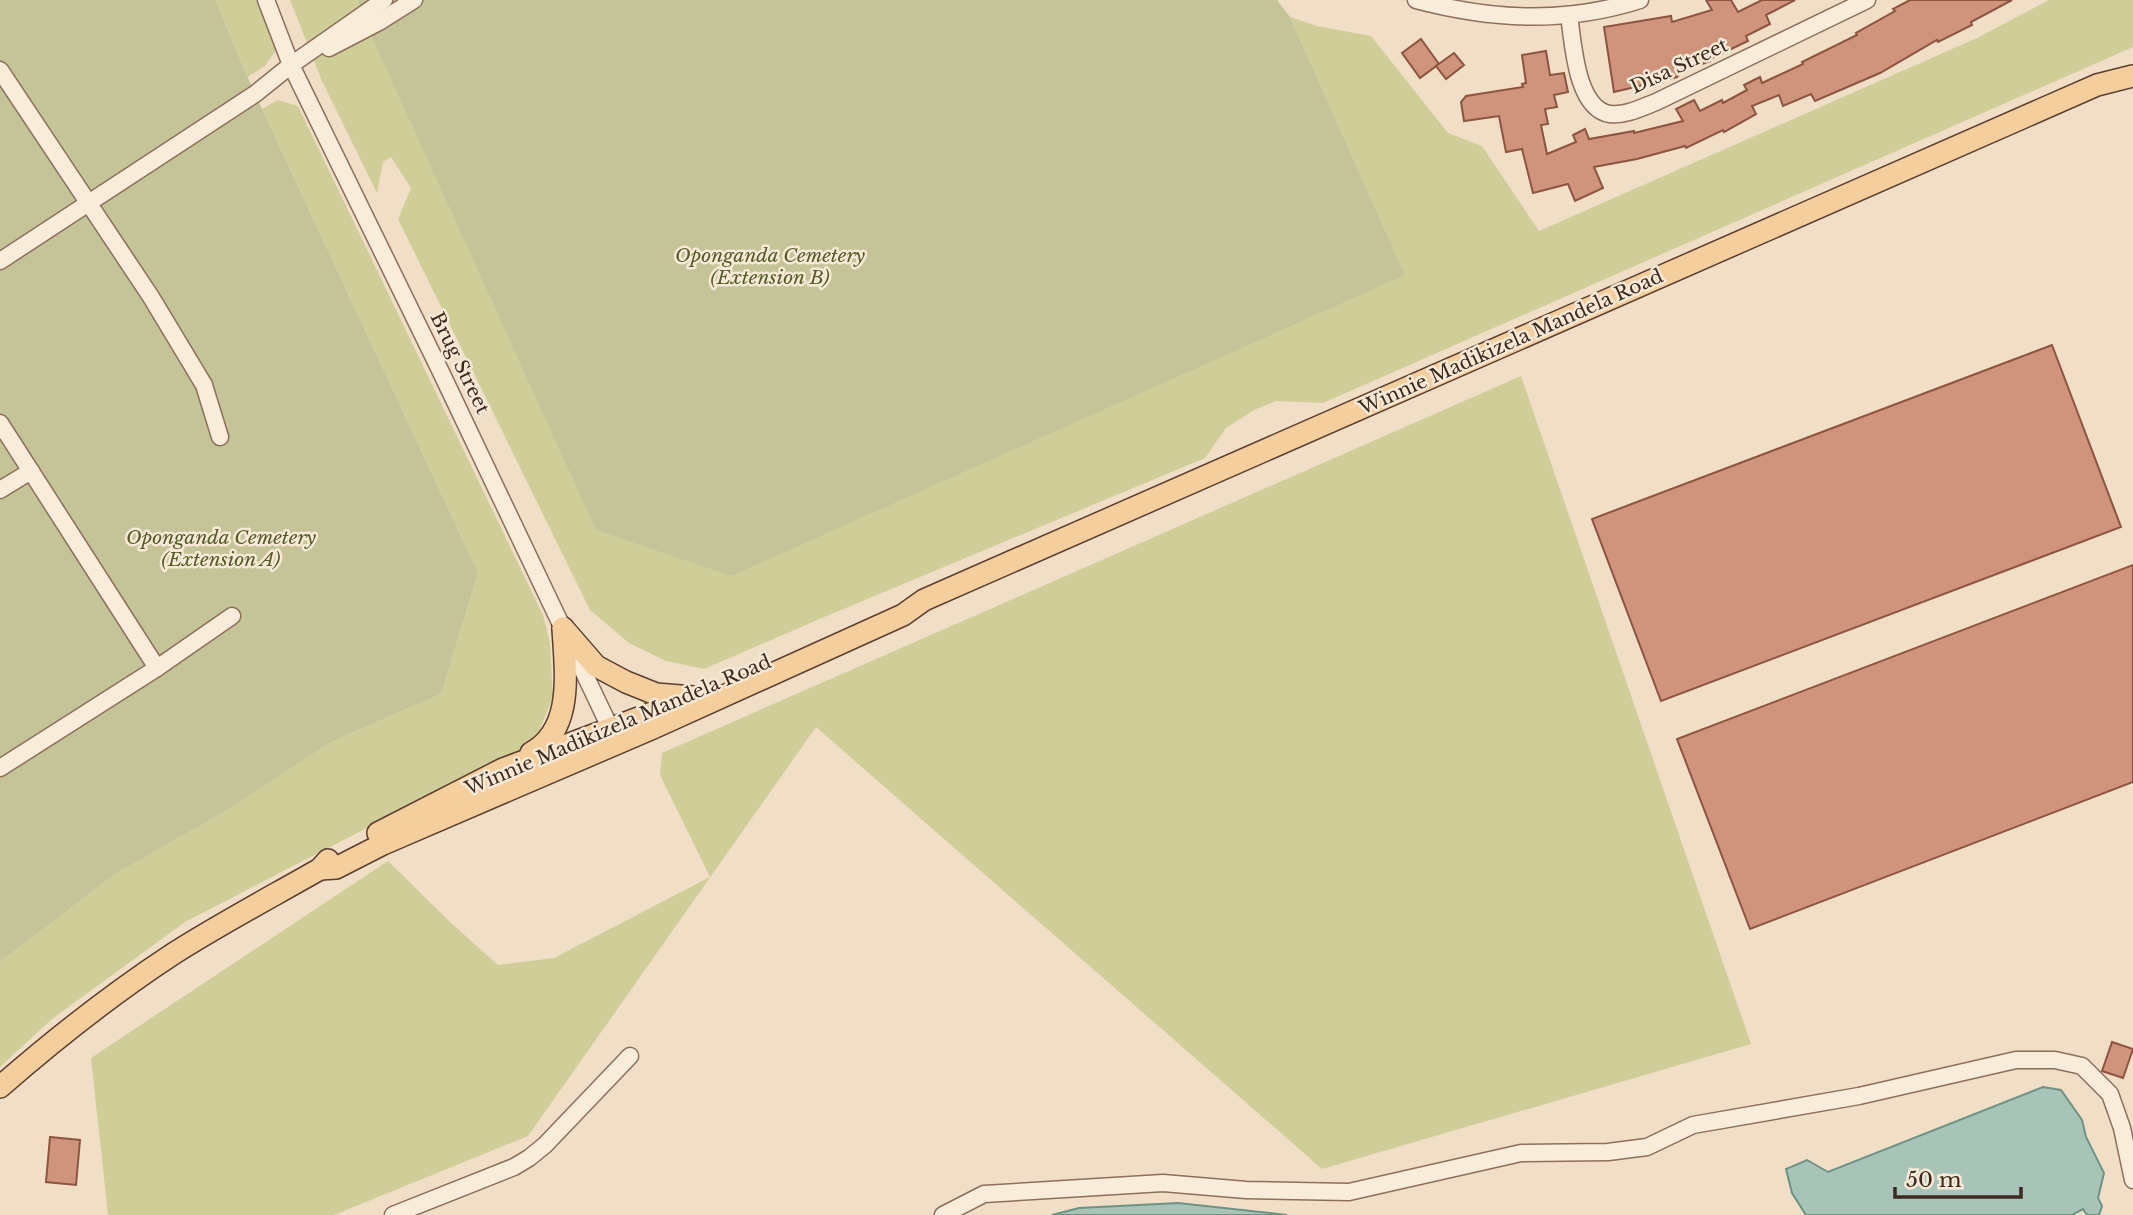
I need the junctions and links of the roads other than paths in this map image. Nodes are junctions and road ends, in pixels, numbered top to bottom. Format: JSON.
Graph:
{"nodes":[{"id":1,"x":266,"y":0,"type":"edge"},
{"id":2,"x":384,"y":0,"type":"edge"},
{"id":3,"x":414,"y":0,"type":"edge"},
{"id":4,"x":1416,"y":0,"type":"edge"},
{"id":5,"x":1640,"y":0,"type":"edge"},
{"id":6,"x":1867,"y":0,"type":"edge"},
{"id":7,"x":1569,"y":15,"type":"junction"},
{"id":8,"x":2133,"y":61,"type":"edge"},
{"id":9,"x":292,"y":65,"type":"junction"},
{"id":10,"x":0,"y":70,"type":"edge"},
{"id":11,"x":2133,"y":76,"type":"edge"},
{"id":12,"x":2098,"y":85,"type":"junction"},
{"id":13,"x":89,"y":204,"type":"junction"},
{"id":14,"x":0,"y":261,"type":"edge"},
{"id":15,"x":0,"y":423,"type":"edge"},
{"id":16,"x":220,"y":437,"type":"dead end"},
{"id":17,"x":30,"y":471,"type":"junction"},
{"id":18,"x":0,"y":490,"type":"edge"},
{"id":19,"x":924,"y":600,"type":"junction"},
{"id":20,"x":232,"y":616,"type":"dead end"},
{"id":21,"x":563,"y":628,"type":"junction"},
{"id":22,"x":157,"y":668,"type":"junction"},
{"id":23,"x":694,"y":696,"type":"junction"},
{"id":24,"x":615,"y":736,"type":"junction"},
{"id":25,"x":0,"y":768,"type":"edge"},
{"id":26,"x":503,"y":769,"type":"junction"},
{"id":27,"x":320,"y":869,"type":"junction"},
{"id":28,"x":630,"y":1056,"type":"dead end"},
{"id":29,"x":0,"y":1087,"type":"edge"},
{"id":30,"x":2133,"y":1180,"type":"edge"},
{"id":31,"x":393,"y":1215,"type":"edge"},
{"id":32,"x":943,"y":1215,"type":"edge"}],
"edges":[{"from":1,"to":9,"type":"street","name":"Brug Street"},
{"from":2,"to":9,"type":"street"},
{"from":3,"to":9,"type":"street"},
{"from":4,"to":7,"type":"street"},
{"from":5,"to":7,"type":"street"},
{"from":6,"to":7,"type":"street","name":"Disa Street"},
{"from":8,"to":12,"type":"main road","name":"Winnie Madikizela Mandela Road"},
{"from":9,"to":13,"type":"street"},
{"from":9,"to":21,"type":"street","name":"Brug Street"},
{"from":10,"to":13,"type":"street"},
{"from":11,"to":12,"type":"main road","name":"Winnie Madikizela Mandela Road"},
{"from":12,"to":19,"type":"main road","name":"Winnie Madikizela Mandela Road"},
{"from":13,"to":14,"type":"street"},
{"from":13,"to":16,"type":"street"},
{"from":15,"to":17,"type":"street"},
{"from":17,"to":18,"type":"street"},
{"from":17,"to":22,"type":"street"},
{"from":19,"to":23,"type":"main road","name":"Winnie Madikizela Mandela Road"},
{"from":19,"to":24,"type":"main road","name":"Winnie Madikizela Mandela Road"},
{"from":20,"to":22,"type":"street"},
{"from":21,"to":23,"type":"main road"},
{"from":21,"to":24,"type":"street","name":"Brug Street"},
{"from":21,"to":26,"type":"main road"},
{"from":22,"to":25,"type":"street"},
{"from":23,"to":24,"type":"main road","name":"Winnie Madikizela Mandela Road"},
{"from":24,"to":26,"type":"main road","name":"Winnie Madikizela Mandela Road"},
{"from":24,"to":27,"type":"main road","name":"Winnie Madikizela Mandela Road"},
{"from":26,"to":27,"type":"main road","name":"Winnie Madikizela Mandela Road"},
{"from":27,"to":29,"type":"main road","name":"Winnie Madikizela Mandela Road"},
{"from":28,"to":31,"type":"street"},
{"from":30,"to":32,"type":"street"}]}
